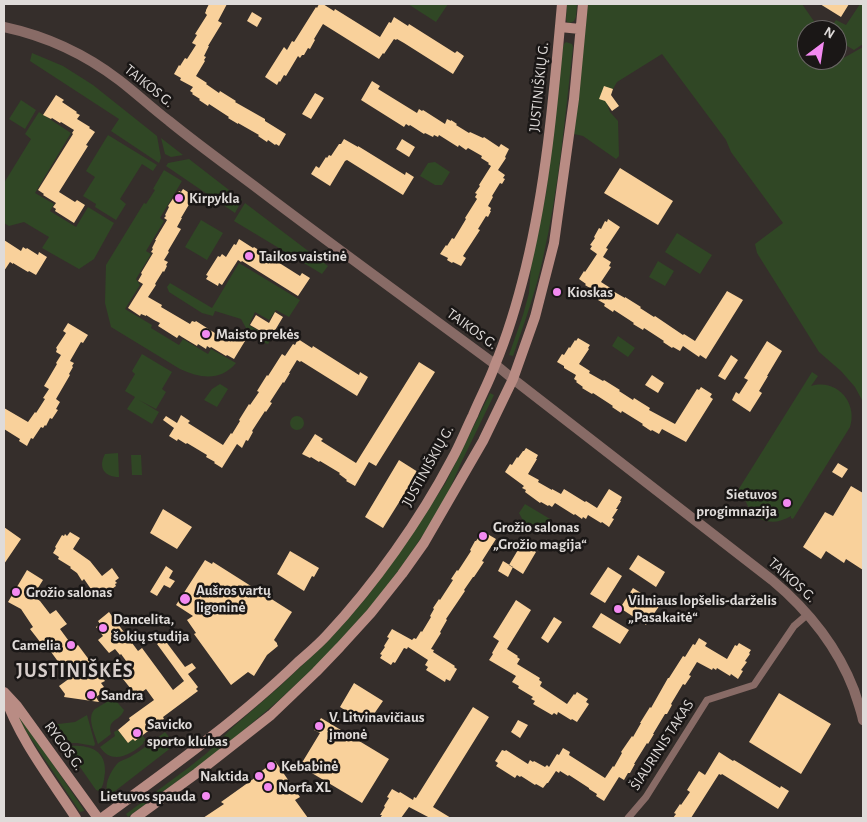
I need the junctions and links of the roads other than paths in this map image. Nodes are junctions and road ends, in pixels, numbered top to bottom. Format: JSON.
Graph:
{"nodes":[{"id":1,"x":562,"y":4,"type":"edge"},
{"id":2,"x":583,"y":4,"type":"edge"},
{"id":3,"x":4,"y":27,"type":"edge"},
{"id":4,"x":560,"y":27,"type":"junction"},
{"id":5,"x":580,"y":29,"type":"junction"},
{"id":6,"x":496,"y":365,"type":"junction"},
{"id":7,"x":513,"y":378,"type":"junction"},
{"id":8,"x":808,"y":614,"type":"junction"},
{"id":9,"x":4,"y":693,"type":"edge"},
{"id":10,"x":863,"y":720,"type":"edge"},
{"id":11,"x":76,"y":818,"type":"edge"},
{"id":12,"x":100,"y":818,"type":"edge"},
{"id":13,"x":135,"y":818,"type":"edge"},
{"id":14,"x":628,"y":818,"type":"edge"}],
"edges":[{"from":1,"to":4,"type":"main road","name":"JUSTINIŠKIŲ G."},
{"from":2,"to":5,"type":"main road"},
{"from":3,"to":6,"type":"street","name":"TAIKOS G."},
{"from":4,"to":5,"type":"main road"},
{"from":4,"to":6,"type":"main road","name":"JUSTINIŠKIŲ G."},
{"from":5,"to":7,"type":"main road"},
{"from":6,"to":7,"type":"street","name":"TAIKOS G."},
{"from":6,"to":12,"type":"main road","name":"JUSTINIŠKIŲ G."},
{"from":7,"to":8,"type":"street","name":"TAIKOS G."},
{"from":7,"to":13,"type":"main road"},
{"from":8,"to":10,"type":"street","name":"TAIKOS G."},
{"from":8,"to":14,"type":"street","name":"ŠIAURINIS TAKAS"},
{"from":9,"to":11,"type":"main road","name":"RYGOS G."},
{"from":9,"to":12,"type":"main road","name":"RYGOS G."}]}
